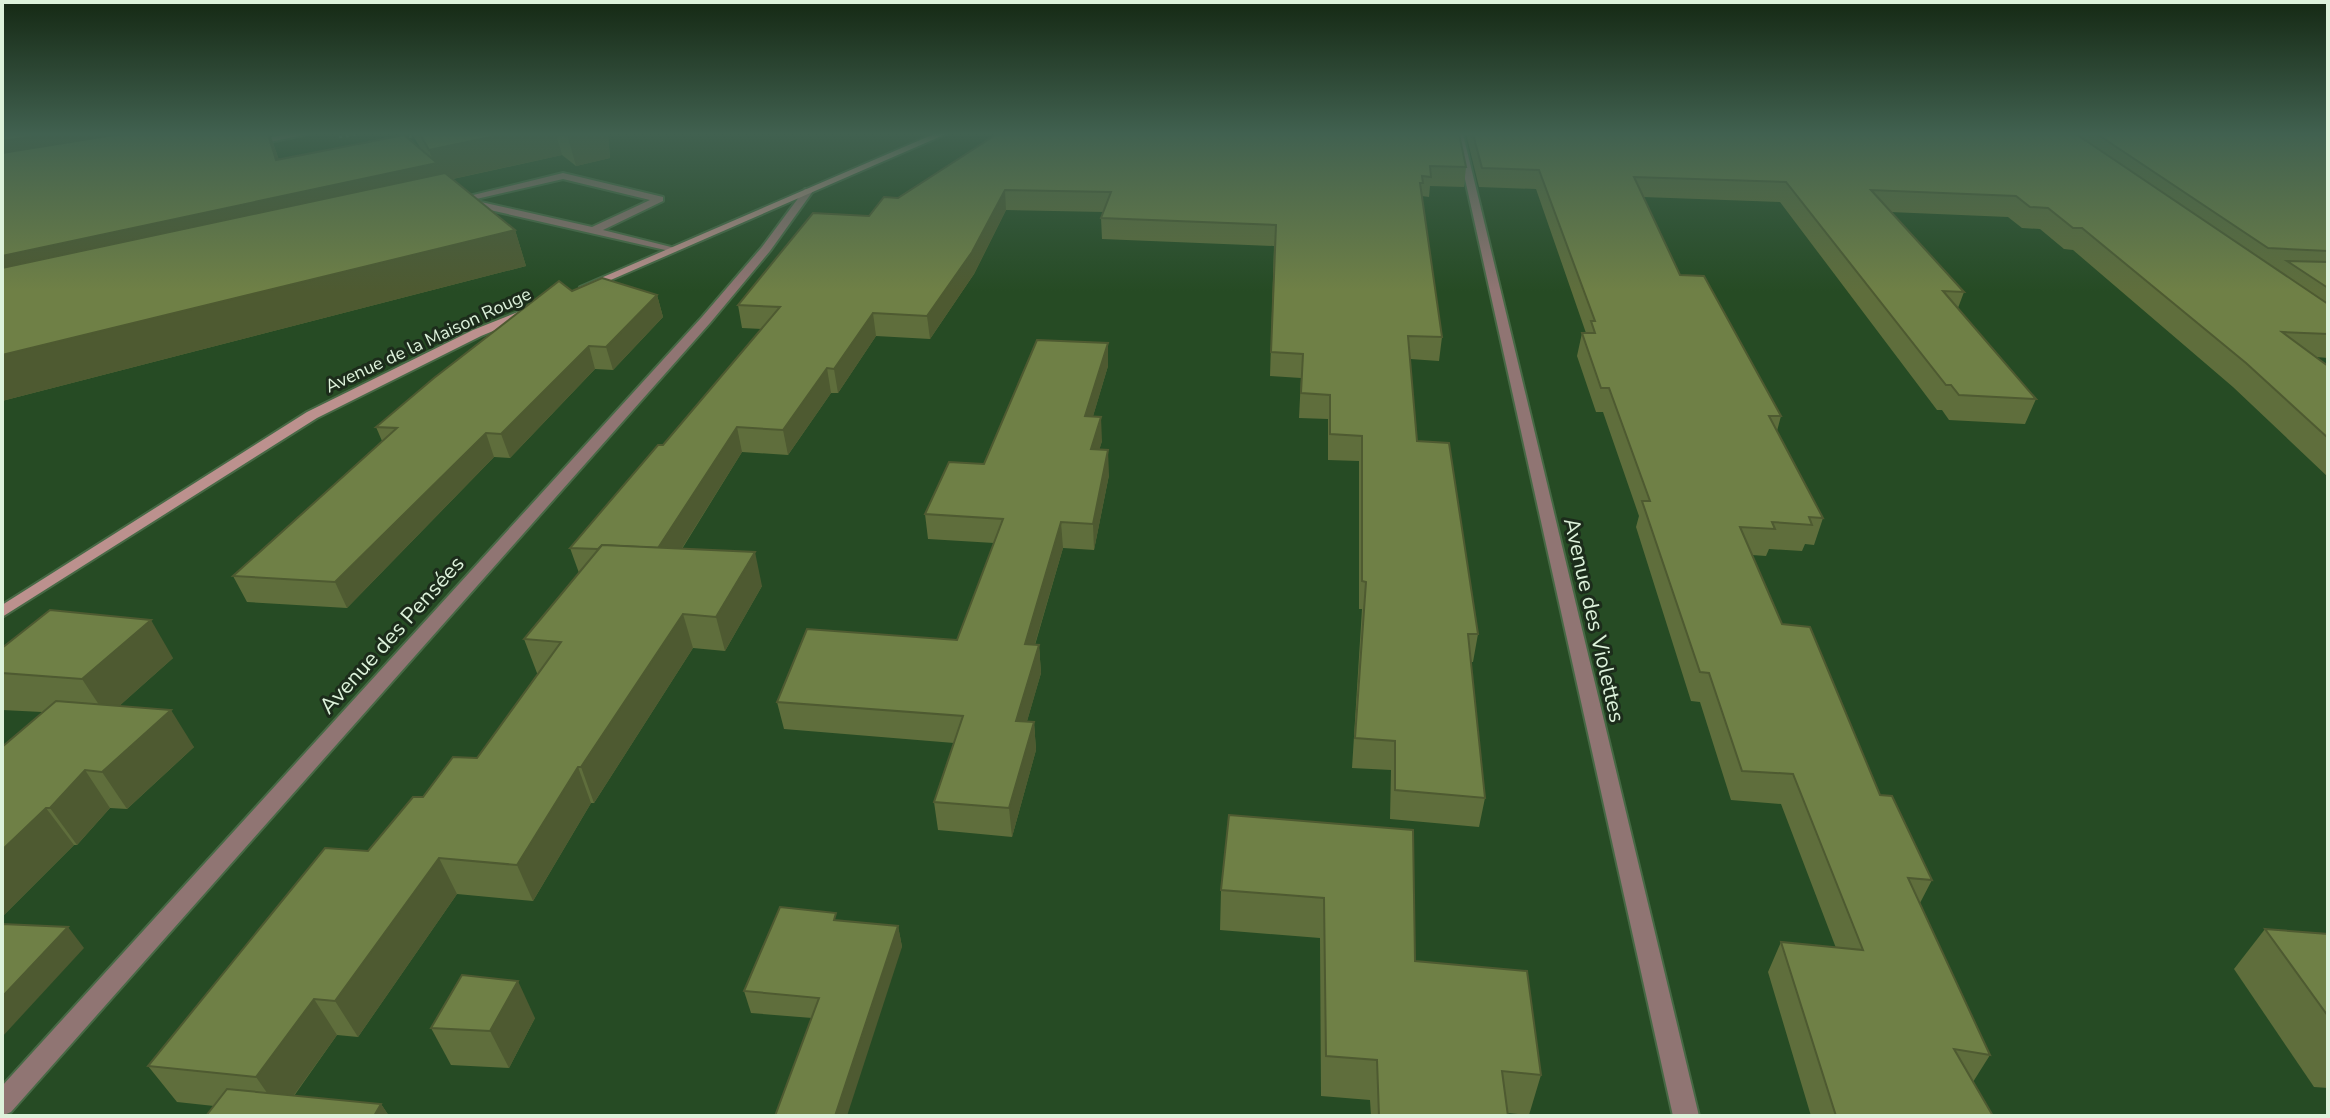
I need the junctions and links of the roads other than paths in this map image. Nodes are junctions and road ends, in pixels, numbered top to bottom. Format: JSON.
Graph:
{"nodes":[{"id":1,"x":518,"y":186,"type":"edge"},
{"id":2,"x":605,"y":186,"type":"edge"},
{"id":3,"x":819,"y":186,"type":"edge"},
{"id":4,"x":1471,"y":186,"type":"edge"},
{"id":5,"x":808,"y":191,"type":"junction"},
{"id":6,"x":594,"y":230,"type":"junction"},
{"id":7,"x":674,"y":249,"type":"junction"},
{"id":8,"x":575,"y":292,"type":"edge"},
{"id":9,"x":546,"y":304,"type":"edge"},
{"id":10,"x":2,"y":612,"type":"edge"},
{"id":11,"x":2,"y":1104,"type":"edge"},
{"id":12,"x":1686,"y":1116,"type":"edge"}],
"edges":[{"from":1,"to":6,"type":"street"},
{"from":2,"to":6,"type":"street"},
{"from":3,"to":5,"type":"main road"},
{"from":4,"to":12,"type":"street","name":"Avenue des Violettes"},
{"from":5,"to":7,"type":"main road"},
{"from":5,"to":11,"type":"street","name":"Avenue des Pensées"},
{"from":6,"to":7,"type":"street"},
{"from":7,"to":8,"type":"main road"},
{"from":9,"to":10,"type":"main road","name":"Avenue de la Maison Rouge"}]}
